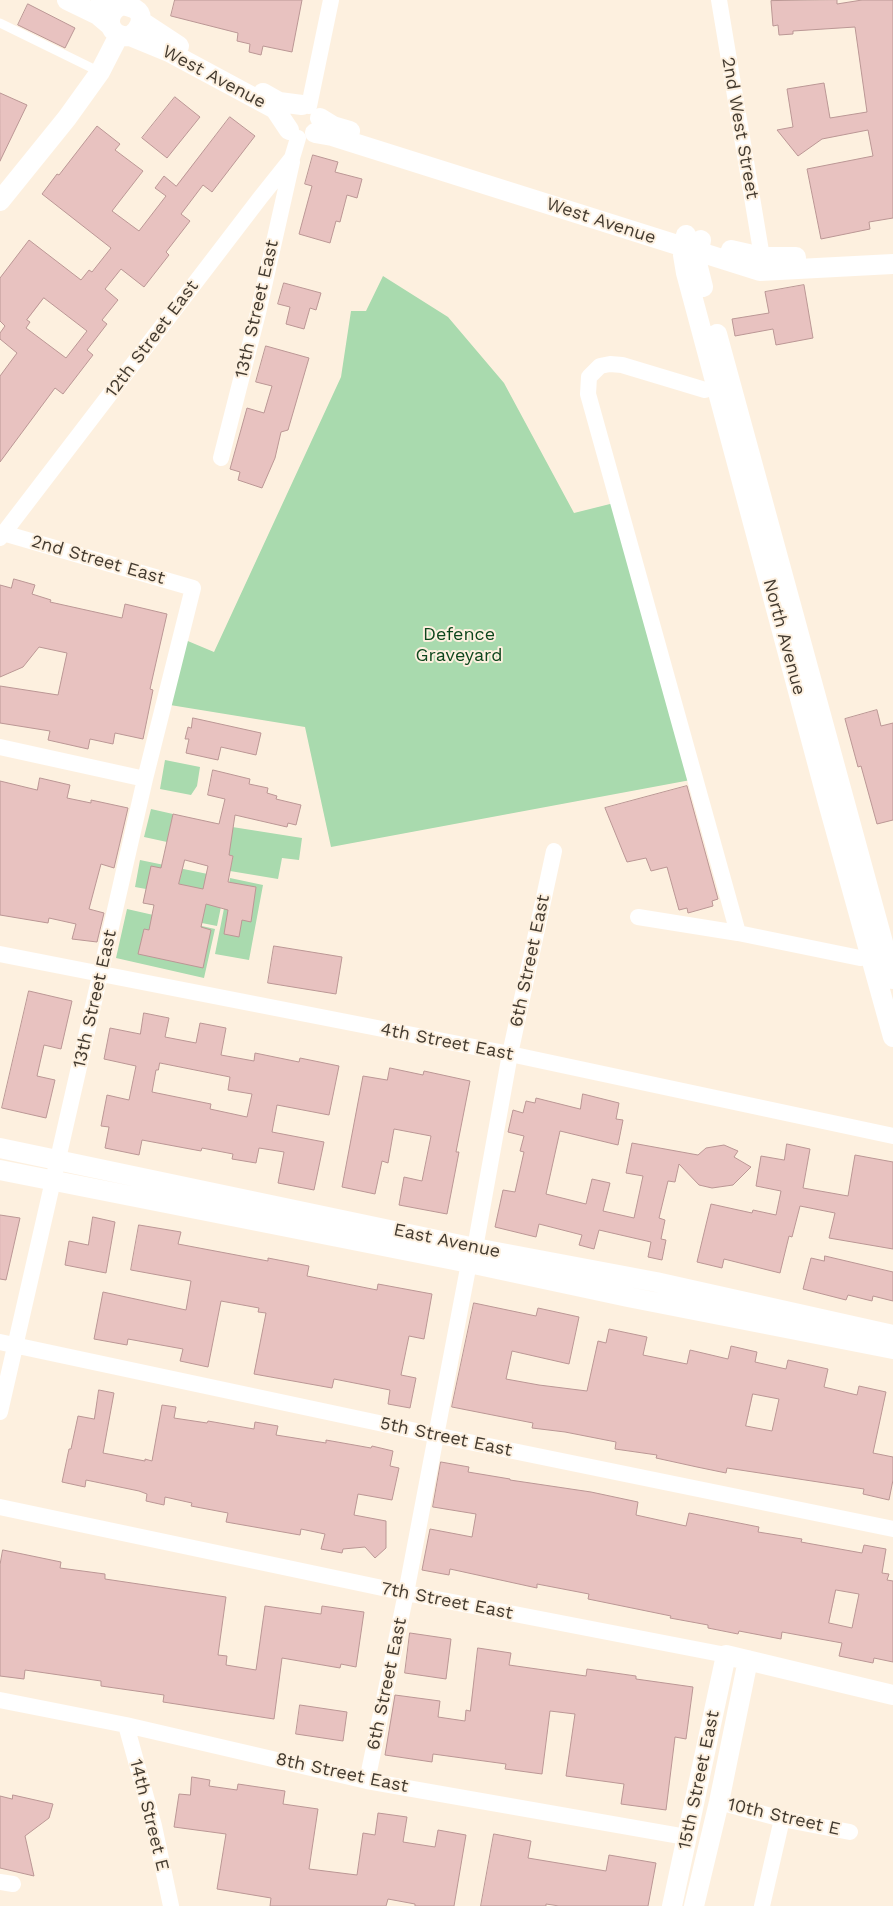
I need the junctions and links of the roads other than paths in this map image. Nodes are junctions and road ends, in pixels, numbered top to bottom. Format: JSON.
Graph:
{"nodes":[{"id":1,"x":67,"y":0,"type":"edge"},
{"id":2,"x":101,"y":0,"type":"edge"},
{"id":3,"x":331,"y":0,"type":"edge"},
{"id":4,"x":719,"y":0,"type":"edge"},
{"id":5,"x":127,"y":19,"type":"edge"},
{"id":6,"x":0,"y":23,"type":"edge"},
{"id":7,"x":100,"y":72,"type":"junction"},
{"id":8,"x":306,"y":122,"type":"junction"},
{"id":9,"x":292,"y":158,"type":"junction"},
{"id":10,"x":0,"y":201,"type":"edge"},
{"id":11,"x":692,"y":244,"type":"junction"},
{"id":12,"x":893,"y":251,"type":"edge"},
{"id":13,"x":762,"y":257,"type":"junction"},
{"id":14,"x":893,"y":264,"type":"edge"},
{"id":15,"x":724,"y":384,"type":"junction"},
{"id":16,"x":221,"y":458,"type":"dead end"},
{"id":17,"x":2,"y":535,"type":"edge"},
{"id":18,"x":193,"y":588,"type":"joint"},
{"id":19,"x":0,"y":747,"type":"edge"},
{"id":20,"x":145,"y":779,"type":"junction"},
{"id":21,"x":554,"y":851,"type":"dead end"},
{"id":22,"x":638,"y":918,"type":"dead end"},
{"id":23,"x":738,"y":933,"type":"junction"},
{"id":24,"x":0,"y":954,"type":"edge"},
{"id":25,"x":878,"y":955,"type":"junction"},
{"id":26,"x":101,"y":973,"type":"junction"},
{"id":27,"x":893,"y":979,"type":"edge"},
{"id":28,"x":893,"y":1037,"type":"edge"},
{"id":29,"x":510,"y":1054,"type":"junction"},
{"id":30,"x":893,"y":1136,"type":"edge"},
{"id":31,"x":0,"y":1148,"type":"edge"},
{"id":32,"x":58,"y":1159,"type":"junction"},
{"id":33,"x":0,"y":1170,"type":"edge"},
{"id":34,"x":52,"y":1181,"type":"junction"},
{"id":35,"x":472,"y":1255,"type":"junction"},
{"id":36,"x":893,"y":1335,"type":"edge"},
{"id":37,"x":8,"y":1343,"type":"edge"},
{"id":38,"x":893,"y":1349,"type":"edge"},
{"id":39,"x":0,"y":1412,"type":"edge"},
{"id":40,"x":435,"y":1435,"type":"junction"},
{"id":41,"x":0,"y":1507,"type":"edge"},
{"id":42,"x":893,"y":1530,"type":"edge"},
{"id":43,"x":406,"y":1594,"type":"junction"},
{"id":44,"x":726,"y":1655,"type":"junction"},
{"id":45,"x":748,"y":1660,"type":"junction"},
{"id":46,"x":893,"y":1695,"type":"edge"},
{"id":47,"x":0,"y":1700,"type":"edge"},
{"id":48,"x":126,"y":1725,"type":"junction"},
{"id":49,"x":367,"y":1780,"type":"junction"},
{"id":50,"x":719,"y":1802,"type":"junction"},
{"id":51,"x":782,"y":1819,"type":"junction"},
{"id":52,"x":850,"y":1832,"type":"dead end"},
{"id":53,"x":686,"y":1837,"type":"junction"},
{"id":54,"x":171,"y":1906,"type":"edge"},
{"id":55,"x":672,"y":1906,"type":"edge"},
{"id":56,"x":694,"y":1906,"type":"edge"},
{"id":57,"x":762,"y":1906,"type":"edge"}],
"edges":[{"from":1,"to":5,"type":"street","name":"West Avenue"},
{"from":2,"to":5,"type":"street","name":"West Avenue"},
{"from":3,"to":8,"type":"street","name":"12th Street East"},
{"from":4,"to":13,"type":"street","name":"2nd West Street"},
{"from":5,"to":7,"type":"street"},
{"from":5,"to":8,"type":"street","name":"West Avenue"},
{"from":6,"to":7,"type":"lane"},
{"from":7,"to":10,"type":"street"},
{"from":8,"to":9,"type":"street","name":"12th Street East"},
{"from":8,"to":11,"type":"street","name":"West Avenue"},
{"from":9,"to":16,"type":"street","name":"13th Street East"},
{"from":9,"to":17,"type":"street","name":"12th Street East"},
{"from":11,"to":13,"type":"street","name":"West Avenue"},
{"from":11,"to":14,"type":"street","name":"West Avenue"},
{"from":11,"to":15,"type":"street","name":"North Avenue"},
{"from":12,"to":13,"type":"street","name":"West Avenue"},
{"from":15,"to":23,"type":"street"},
{"from":15,"to":25,"type":"street","name":"North Avenue"},
{"from":17,"to":18,"type":"street","name":"2nd Street East"},
{"from":18,"to":20,"type":"street","name":"13th Street East"},
{"from":19,"to":20,"type":"street"},
{"from":20,"to":26,"type":"street","name":"13th Street East"},
{"from":21,"to":29,"type":"street","name":"6th Street East"},
{"from":22,"to":23,"type":"street"},
{"from":23,"to":25,"type":"street"},
{"from":24,"to":26,"type":"street","name":"4th Street East"},
{"from":25,"to":27,"type":"street","name":"North Avenue"},
{"from":25,"to":28,"type":"street","name":"North Avenue"},
{"from":26,"to":29,"type":"street","name":"4th Street East"},
{"from":26,"to":32,"type":"street","name":"13th Street East"},
{"from":29,"to":30,"type":"street","name":"4th Street East"},
{"from":29,"to":35,"type":"street","name":"6th Street East"},
{"from":31,"to":32,"type":"street","name":"East Avenue"},
{"from":32,"to":34,"type":"street","name":"13th Street East"},
{"from":32,"to":35,"type":"street","name":"East Avenue"},
{"from":33,"to":34,"type":"street","name":"East Avenue"},
{"from":34,"to":35,"type":"street","name":"East Avenue"},
{"from":34,"to":37,"type":"street","name":"13th Street East"},
{"from":35,"to":36,"type":"street","name":"East Avenue"},
{"from":35,"to":38,"type":"street","name":"East Avenue"},
{"from":35,"to":40,"type":"street","name":"6th Street East"},
{"from":37,"to":39,"type":"street","name":"13th Street East"},
{"from":37,"to":40,"type":"street","name":"5th Street East"},
{"from":40,"to":42,"type":"street","name":"5th Street East"},
{"from":40,"to":43,"type":"street","name":"6th Street East"},
{"from":41,"to":43,"type":"street","name":"7th Street East"},
{"from":43,"to":44,"type":"street","name":"7th Street East"},
{"from":43,"to":49,"type":"street","name":"6th Street East"},
{"from":44,"to":45,"type":"street","name":"7th Street East"},
{"from":44,"to":53,"type":"street","name":"15th Street East"},
{"from":45,"to":46,"type":"street","name":"7th Street East"},
{"from":45,"to":50,"type":"street","name":"15th Street East"},
{"from":47,"to":48,"type":"street","name":"8th Street East"},
{"from":48,"to":49,"type":"street","name":"8th Street East"},
{"from":48,"to":54,"type":"street","name":"14th Street E"},
{"from":49,"to":53,"type":"street","name":"8th Street East"},
{"from":50,"to":51,"type":"street","name":"10th Street E"},
{"from":50,"to":56,"type":"street","name":"15th Street East"},
{"from":51,"to":52,"type":"street","name":"10th Street E"},
{"from":51,"to":57,"type":"street"},
{"from":53,"to":55,"type":"street","name":"15th Street East"}]}
